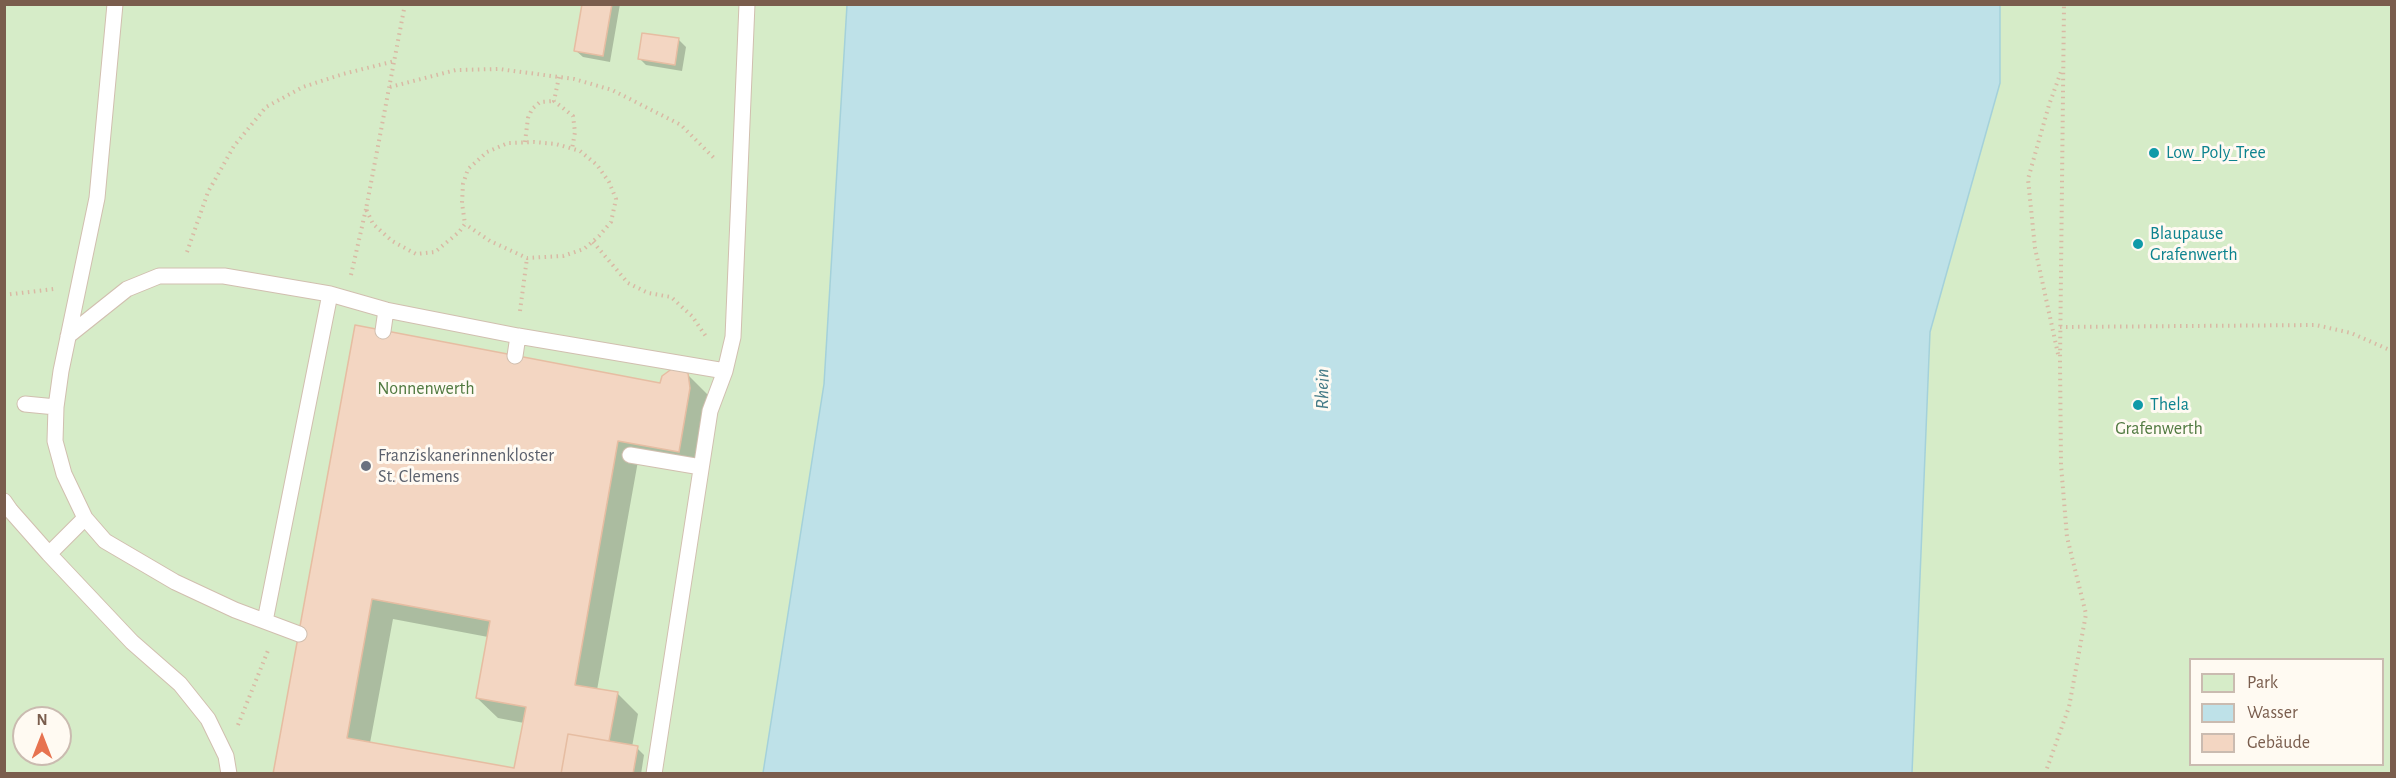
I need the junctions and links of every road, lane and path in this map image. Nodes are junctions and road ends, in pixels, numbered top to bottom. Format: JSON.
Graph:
{"nodes":[{"id":1,"x":115,"y":4,"type":"edge"},
{"id":2,"x":405,"y":4,"type":"edge"},
{"id":3,"x":747,"y":4,"type":"edge"},
{"id":4,"x":2064,"y":4,"type":"edge"},
{"id":5,"x":395,"y":61,"type":"junction"},
{"id":6,"x":2063,"y":66,"type":"junction"},
{"id":7,"x":559,"y":77,"type":"junction"},
{"id":8,"x":390,"y":87,"type":"junction"},
{"id":9,"x":554,"y":101,"type":"junction"},
{"id":10,"x":525,"y":142,"type":"junction"},
{"id":11,"x":572,"y":149,"type":"junction"},
{"id":12,"x":741,"y":168,"type":"junction"},
{"id":13,"x":366,"y":209,"type":"junction"},
{"id":14,"x":465,"y":224,"type":"junction"},
{"id":15,"x":593,"y":242,"type":"junction"},
{"id":16,"x":527,"y":258,"type":"junction"},
{"id":17,"x":177,"y":276,"type":"junction"},
{"id":18,"x":79,"y":286,"type":"junction"},
{"id":19,"x":4,"y":295,"type":"edge"},
{"id":20,"x":338,"y":296,"type":"junction"},
{"id":21,"x":386,"y":310,"type":"junction"},
{"id":22,"x":2060,"y":327,"type":"junction"},
{"id":23,"x":383,"y":330,"type":"dead end"},
{"id":24,"x":68,"y":336,"type":"junction"},
{"id":25,"x":518,"y":336,"type":"junction"},
{"id":26,"x":2391,"y":351,"type":"edge"},
{"id":27,"x":515,"y":356,"type":"dead end"},
{"id":28,"x":2060,"y":362,"type":"junction"},
{"id":29,"x":718,"y":369,"type":"junction"},
{"id":30,"x":26,"y":404,"type":"dead end"},
{"id":31,"x":56,"y":407,"type":"junction"},
{"id":32,"x":630,"y":455,"type":"dead end"},
{"id":33,"x":701,"y":467,"type":"junction"},
{"id":34,"x":4,"y":501,"type":"edge"},
{"id":35,"x":86,"y":518,"type":"junction"},
{"id":36,"x":49,"y":554,"type":"junction"},
{"id":37,"x":272,"y":623,"type":"junction"},
{"id":38,"x":299,"y":634,"type":"dead end"},
{"id":39,"x":226,"y":756,"type":"junction"},
{"id":40,"x":229,"y":774,"type":"edge"},
{"id":41,"x":654,"y":774,"type":"edge"},
{"id":42,"x":2045,"y":774,"type":"edge"}],
"edges":[{"from":1,"to":18,"type":"lane"},
{"from":2,"to":5,"type":"path"},
{"from":3,"to":12,"type":"lane"},
{"from":4,"to":6,"type":"path"},
{"from":5,"to":8,"type":"path"},
{"from":5,"to":17,"type":"path"},
{"from":6,"to":22,"type":"path"},
{"from":6,"to":28,"type":"path"},
{"from":7,"to":8,"type":"path"},
{"from":7,"to":9,"type":"path"},
{"from":7,"to":12,"type":"path"},
{"from":8,"to":13,"type":"path"},
{"from":9,"to":10,"type":"path"},
{"from":9,"to":11,"type":"path"},
{"from":10,"to":11,"type":"path"},
{"from":10,"to":14,"type":"path"},
{"from":11,"to":15,"type":"path"},
{"from":12,"to":29,"type":"lane"},
{"from":13,"to":14,"type":"path"},
{"from":13,"to":20,"type":"path"},
{"from":14,"to":16,"type":"path"},
{"from":15,"to":16,"type":"path"},
{"from":15,"to":29,"type":"path"},
{"from":16,"to":25,"type":"path"},
{"from":17,"to":20,"type":"lane"},
{"from":17,"to":24,"type":"lane"},
{"from":18,"to":19,"type":"path"},
{"from":18,"to":24,"type":"lane"},
{"from":20,"to":21,"type":"lane"},
{"from":20,"to":37,"type":"lane"},
{"from":21,"to":23,"type":"lane"},
{"from":21,"to":25,"type":"lane"},
{"from":22,"to":26,"type":"path"},
{"from":22,"to":28,"type":"path"},
{"from":24,"to":31,"type":"lane"},
{"from":25,"to":27,"type":"lane"},
{"from":25,"to":29,"type":"lane"},
{"from":28,"to":42,"type":"path"},
{"from":29,"to":33,"type":"lane"},
{"from":30,"to":31,"type":"lane"},
{"from":31,"to":35,"type":"lane"},
{"from":32,"to":33,"type":"lane"},
{"from":33,"to":41,"type":"lane"},
{"from":34,"to":36,"type":"lane"},
{"from":35,"to":36,"type":"lane"},
{"from":35,"to":37,"type":"lane"},
{"from":36,"to":39,"type":"lane"},
{"from":37,"to":38,"type":"lane"},
{"from":37,"to":39,"type":"path"},
{"from":39,"to":40,"type":"lane"}]}
